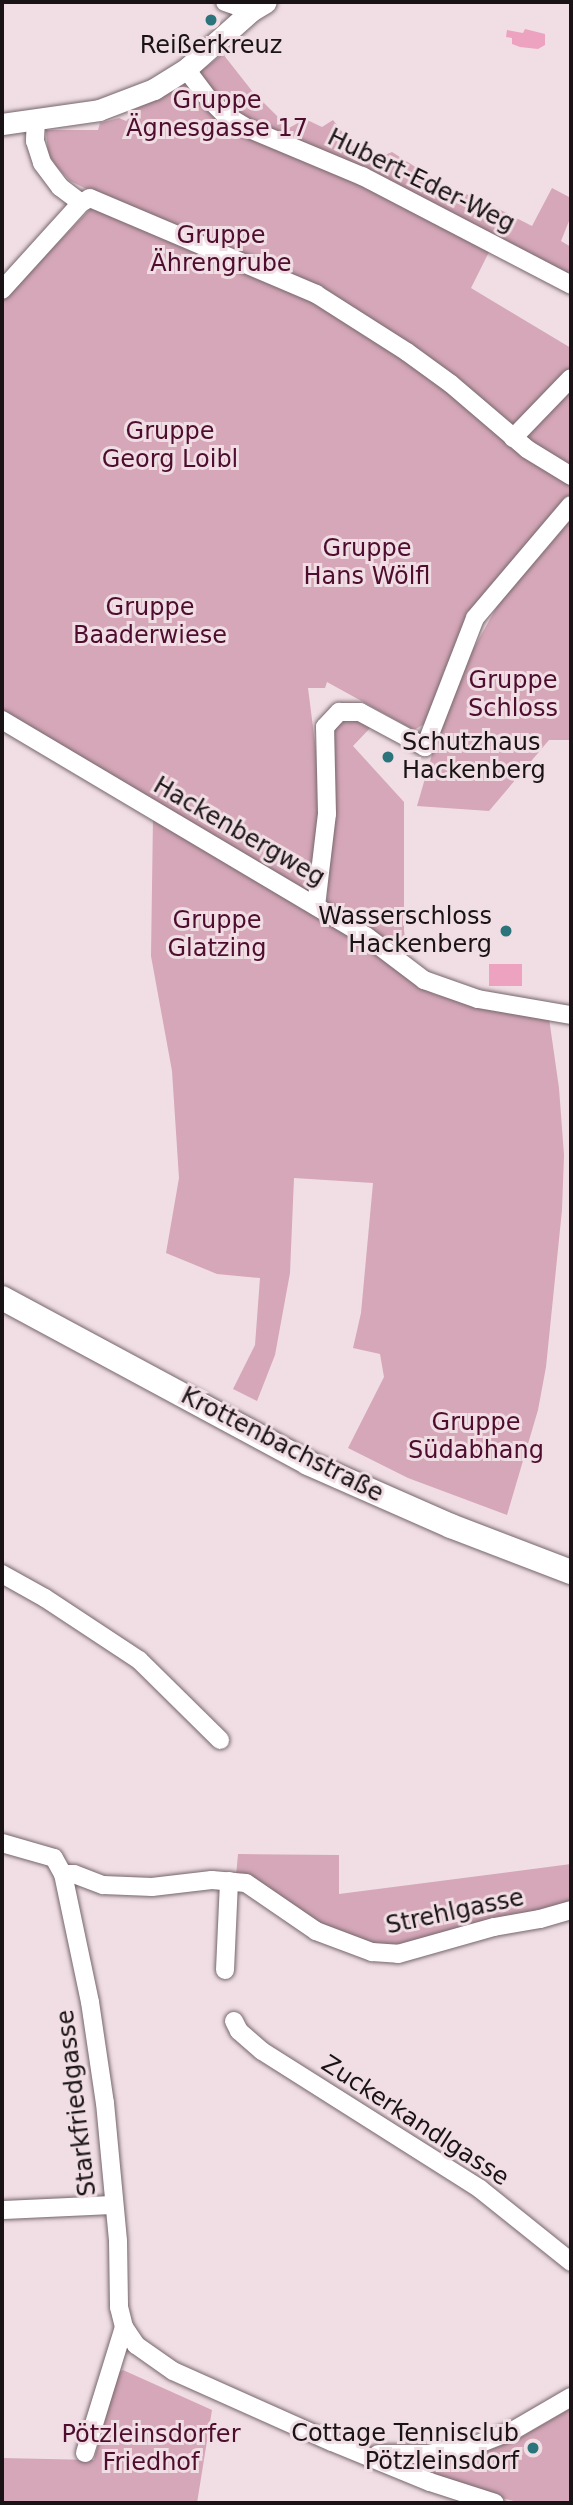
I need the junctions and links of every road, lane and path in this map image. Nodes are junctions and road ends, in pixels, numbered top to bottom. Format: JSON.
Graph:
{"nodes":[{"id":1,"x":225,"y":2,"type":"edge"},
{"id":2,"x":258,"y":6,"type":"edge"},
{"id":3,"x":186,"y":69,"type":"junction"},
{"id":4,"x":36,"y":120,"type":"junction"},
{"id":5,"x":2,"y":124,"type":"edge"},
{"id":6,"x":81,"y":203,"type":"junction"},
{"id":7,"x":571,"y":285,"type":"edge"},
{"id":8,"x":2,"y":290,"type":"edge"},
{"id":9,"x":571,"y":377,"type":"edge"},
{"id":10,"x":513,"y":438,"type":"junction"},
{"id":11,"x":571,"y":476,"type":"edge"},
{"id":12,"x":571,"y":505,"type":"edge"},
{"id":13,"x":2,"y":720,"type":"edge"},
{"id":14,"x":316,"y":906,"type":"junction"},
{"id":15,"x":571,"y":1015,"type":"edge"},
{"id":16,"x":2,"y":1298,"type":"edge"},
{"id":17,"x":571,"y":1572,"type":"edge"},
{"id":18,"x":2,"y":1574,"type":"edge"},
{"id":19,"x":220,"y":1740,"type":"dead end"},
{"id":20,"x":2,"y":1843,"type":"edge"},
{"id":21,"x":63,"y":1874,"type":"junction"},
{"id":22,"x":229,"y":1881,"type":"junction"},
{"id":23,"x":571,"y":1910,"type":"edge"},
{"id":24,"x":225,"y":1970,"type":"dead end"},
{"id":25,"x":233,"y":2021,"type":"dead end"},
{"id":26,"x":114,"y":2205,"type":"junction"},
{"id":27,"x":2,"y":2210,"type":"edge"},
{"id":28,"x":571,"y":2262,"type":"edge"},
{"id":29,"x":124,"y":2327,"type":"junction"},
{"id":30,"x":571,"y":2397,"type":"edge"},
{"id":31,"x":85,"y":2453,"type":"dead end"},
{"id":32,"x":367,"y":2454,"type":"junction"},
{"id":33,"x":495,"y":2503,"type":"edge"}],
"edges":[{"from":1,"to":2,"type":"street"},
{"from":2,"to":3,"type":"street"},
{"from":3,"to":4,"type":"street"},
{"from":3,"to":7,"type":"street","name":"Hubert-Eder-Weg"},
{"from":4,"to":5,"type":"street"},
{"from":4,"to":6,"type":"street"},
{"from":6,"to":8,"type":"street"},
{"from":6,"to":10,"type":"street"},
{"from":9,"to":10,"type":"street"},
{"from":10,"to":11,"type":"street"},
{"from":12,"to":14,"type":"street"},
{"from":13,"to":14,"type":"street","name":"Hackenbergweg"},
{"from":14,"to":15,"type":"street","name":"Hackenbergweg"},
{"from":16,"to":17,"type":"main road","name":"Krottenbachstraße"},
{"from":18,"to":19,"type":"street"},
{"from":20,"to":21,"type":"street","name":"Strehlgasse"},
{"from":21,"to":22,"type":"street","name":"Strehlgasse"},
{"from":21,"to":26,"type":"street","name":"Starkfriedgasse"},
{"from":22,"to":23,"type":"street","name":"Strehlgasse"},
{"from":22,"to":24,"type":"street"},
{"from":25,"to":28,"type":"street","name":"Zuckerkandlgasse"},
{"from":26,"to":27,"type":"street"},
{"from":26,"to":29,"type":"street","name":"Starkfriedgasse"},
{"from":29,"to":31,"type":"street","name":"Starkfriedgasse"},
{"from":29,"to":32,"type":"street"},
{"from":30,"to":32,"type":"street"},
{"from":32,"to":33,"type":"street"}]}
